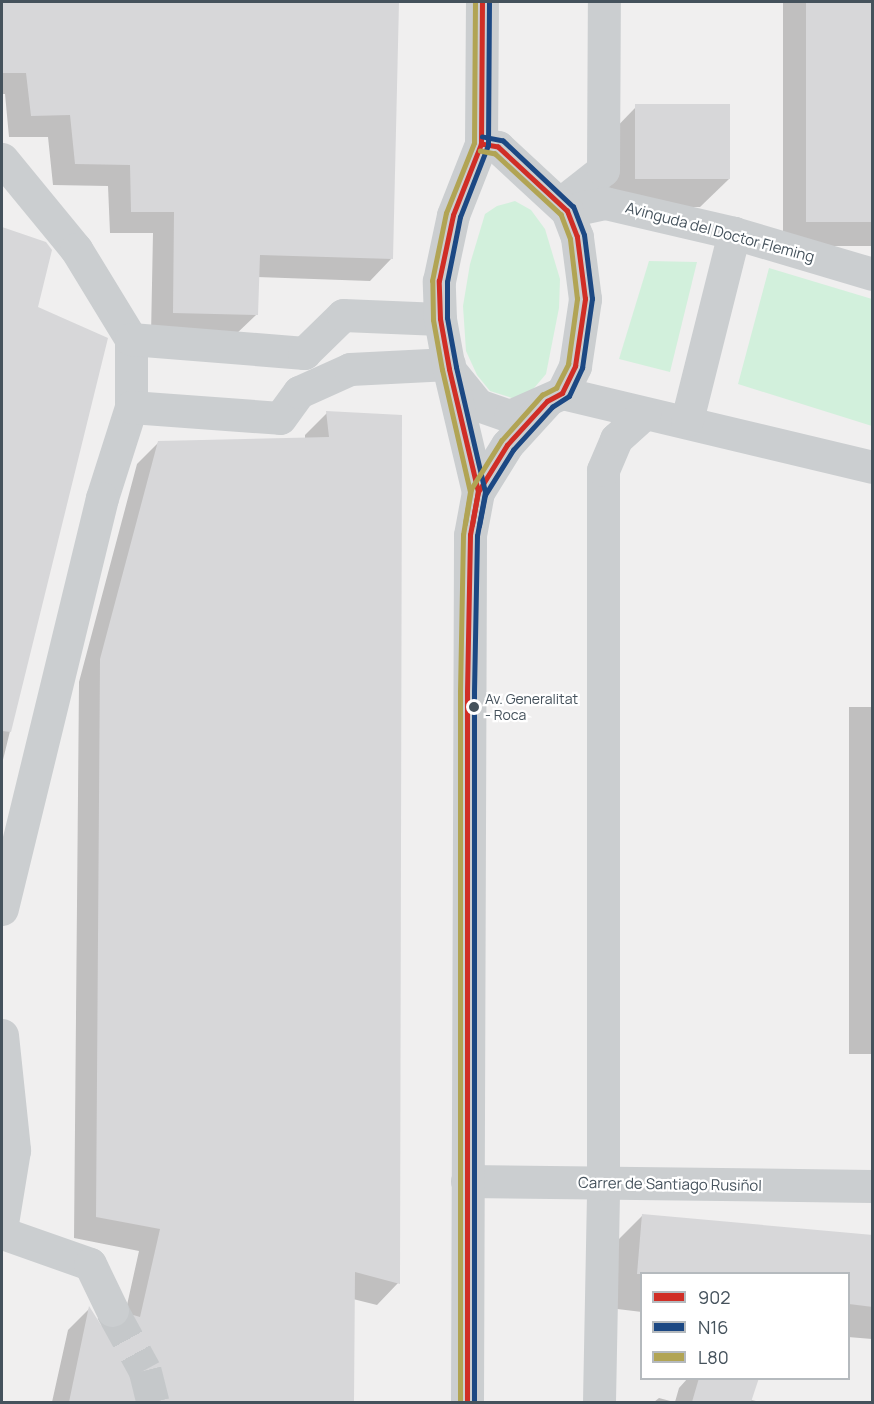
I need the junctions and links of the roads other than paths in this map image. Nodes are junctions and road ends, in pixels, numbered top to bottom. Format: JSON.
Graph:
{"nodes":[{"id":1,"x":482,"y":2,"type":"edge"},
{"id":2,"x":604,"y":2,"type":"edge"},
{"id":3,"x":481,"y":144,"type":"junction"},
{"id":4,"x":2,"y":159,"type":"edge"},
{"id":5,"x":535,"y":181,"type":"junction"},
{"id":6,"x":564,"y":207,"type":"junction"},
{"id":7,"x":453,"y":215,"type":"junction"},
{"id":8,"x":734,"y":232,"type":"junction"},
{"id":9,"x":873,"y":274,"type":"edge"},
{"id":10,"x":440,"y":319,"type":"junction"},
{"id":11,"x":131,"y":339,"type":"junction"},
{"id":12,"x":449,"y":367,"type":"junction"},
{"id":13,"x":555,"y":397,"type":"junction"},
{"id":14,"x":131,"y":407,"type":"junction"},
{"id":15,"x":644,"y":414,"type":"junction"},
{"id":16,"x":687,"y":420,"type":"junction"},
{"id":17,"x":873,"y":466,"type":"edge"},
{"id":18,"x":478,"y":492,"type":"junction"},
{"id":19,"x":2,"y":909,"type":"edge"},
{"id":20,"x":2,"y":1035,"type":"edge"},
{"id":21,"x":467,"y":1181,"type":"junction"},
{"id":22,"x":603,"y":1184,"type":"junction"},
{"id":23,"x":873,"y":1186,"type":"edge"},
{"id":24,"x":2,"y":1223,"type":"edge"},
{"id":25,"x":2,"y":1233,"type":"edge"},
{"id":26,"x":112,"y":1310,"type":"tunnel mouth"},
{"id":27,"x":468,"y":1402,"type":"edge"},
{"id":28,"x":599,"y":1402,"type":"edge"}],
"edges":[{"from":1,"to":3,"type":"street"},
{"from":2,"to":6,"type":"street"},
{"from":3,"to":5,"type":"street"},
{"from":3,"to":7,"type":"street"},
{"from":4,"to":11,"type":"street"},
{"from":5,"to":6,"type":"street"},
{"from":5,"to":7,"type":"street"},
{"from":6,"to":8,"type":"street","name":"Avinguda del Doctor Fleming"},
{"from":6,"to":13,"type":"street"},
{"from":7,"to":10,"type":"street"},
{"from":8,"to":9,"type":"street","name":"Avinguda del Doctor Fleming"},
{"from":8,"to":16,"type":"street"},
{"from":10,"to":11,"type":"street"},
{"from":10,"to":12,"type":"street"},
{"from":11,"to":14,"type":"street"},
{"from":12,"to":13,"type":"street"},
{"from":12,"to":14,"type":"street"},
{"from":12,"to":18,"type":"street"},
{"from":13,"to":15,"type":"street"},
{"from":13,"to":18,"type":"street"},
{"from":14,"to":19,"type":"street"},
{"from":15,"to":16,"type":"street"},
{"from":15,"to":22,"type":"street"},
{"from":16,"to":17,"type":"street"},
{"from":18,"to":21,"type":"street"},
{"from":20,"to":24,"type":"street"},
{"from":21,"to":22,"type":"street","name":"Carrer de Santiago Rusiñol"},
{"from":21,"to":27,"type":"street"},
{"from":22,"to":23,"type":"street","name":"Carrer de Santiago Rusiñol"},
{"from":22,"to":28,"type":"street"},
{"from":25,"to":26,"type":"street"}]}
